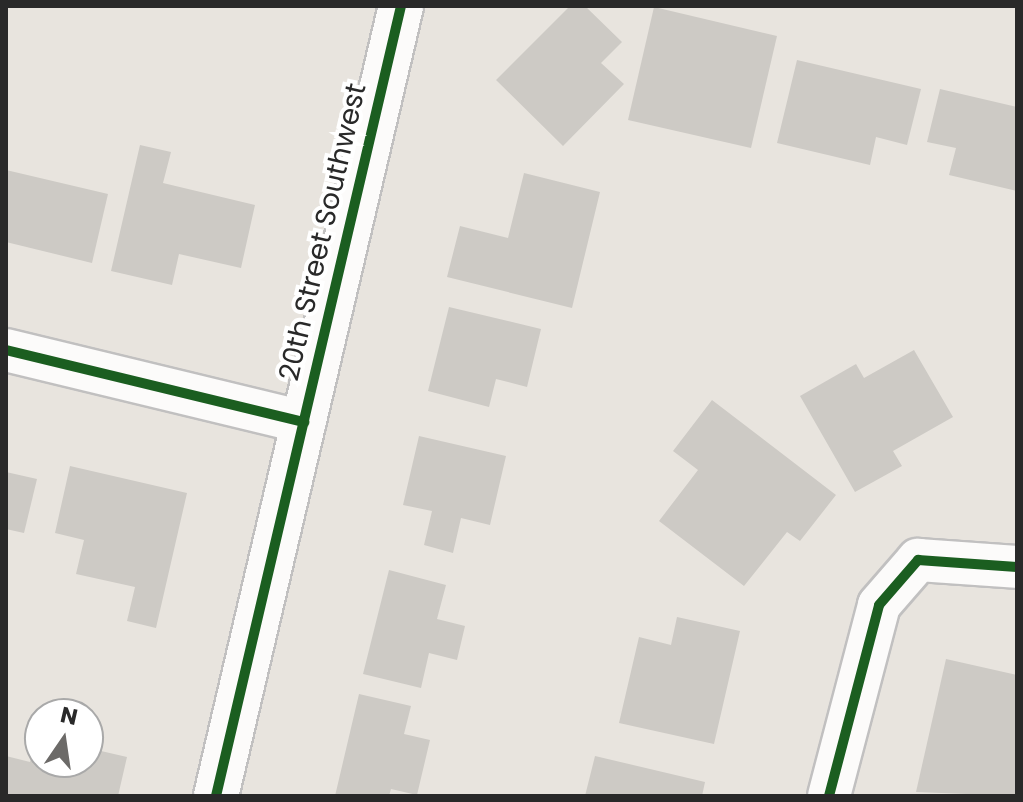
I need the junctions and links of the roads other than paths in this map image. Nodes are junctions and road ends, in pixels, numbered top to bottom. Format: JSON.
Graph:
{"nodes":[{"id":1,"x":401,"y":6,"type":"edge"},
{"id":2,"x":6,"y":350,"type":"edge"},
{"id":3,"x":304,"y":422,"type":"junction"},
{"id":4,"x":1017,"y":567,"type":"edge"},
{"id":5,"x":216,"y":796,"type":"edge"},
{"id":6,"x":829,"y":796,"type":"edge"}],
"edges":[{"from":1,"to":3,"type":"street","name":"20th Street Southwest"},
{"from":2,"to":3,"type":"street"},
{"from":3,"to":5,"type":"street","name":"20th Street Southwest"},
{"from":4,"to":6,"type":"street"}]}
